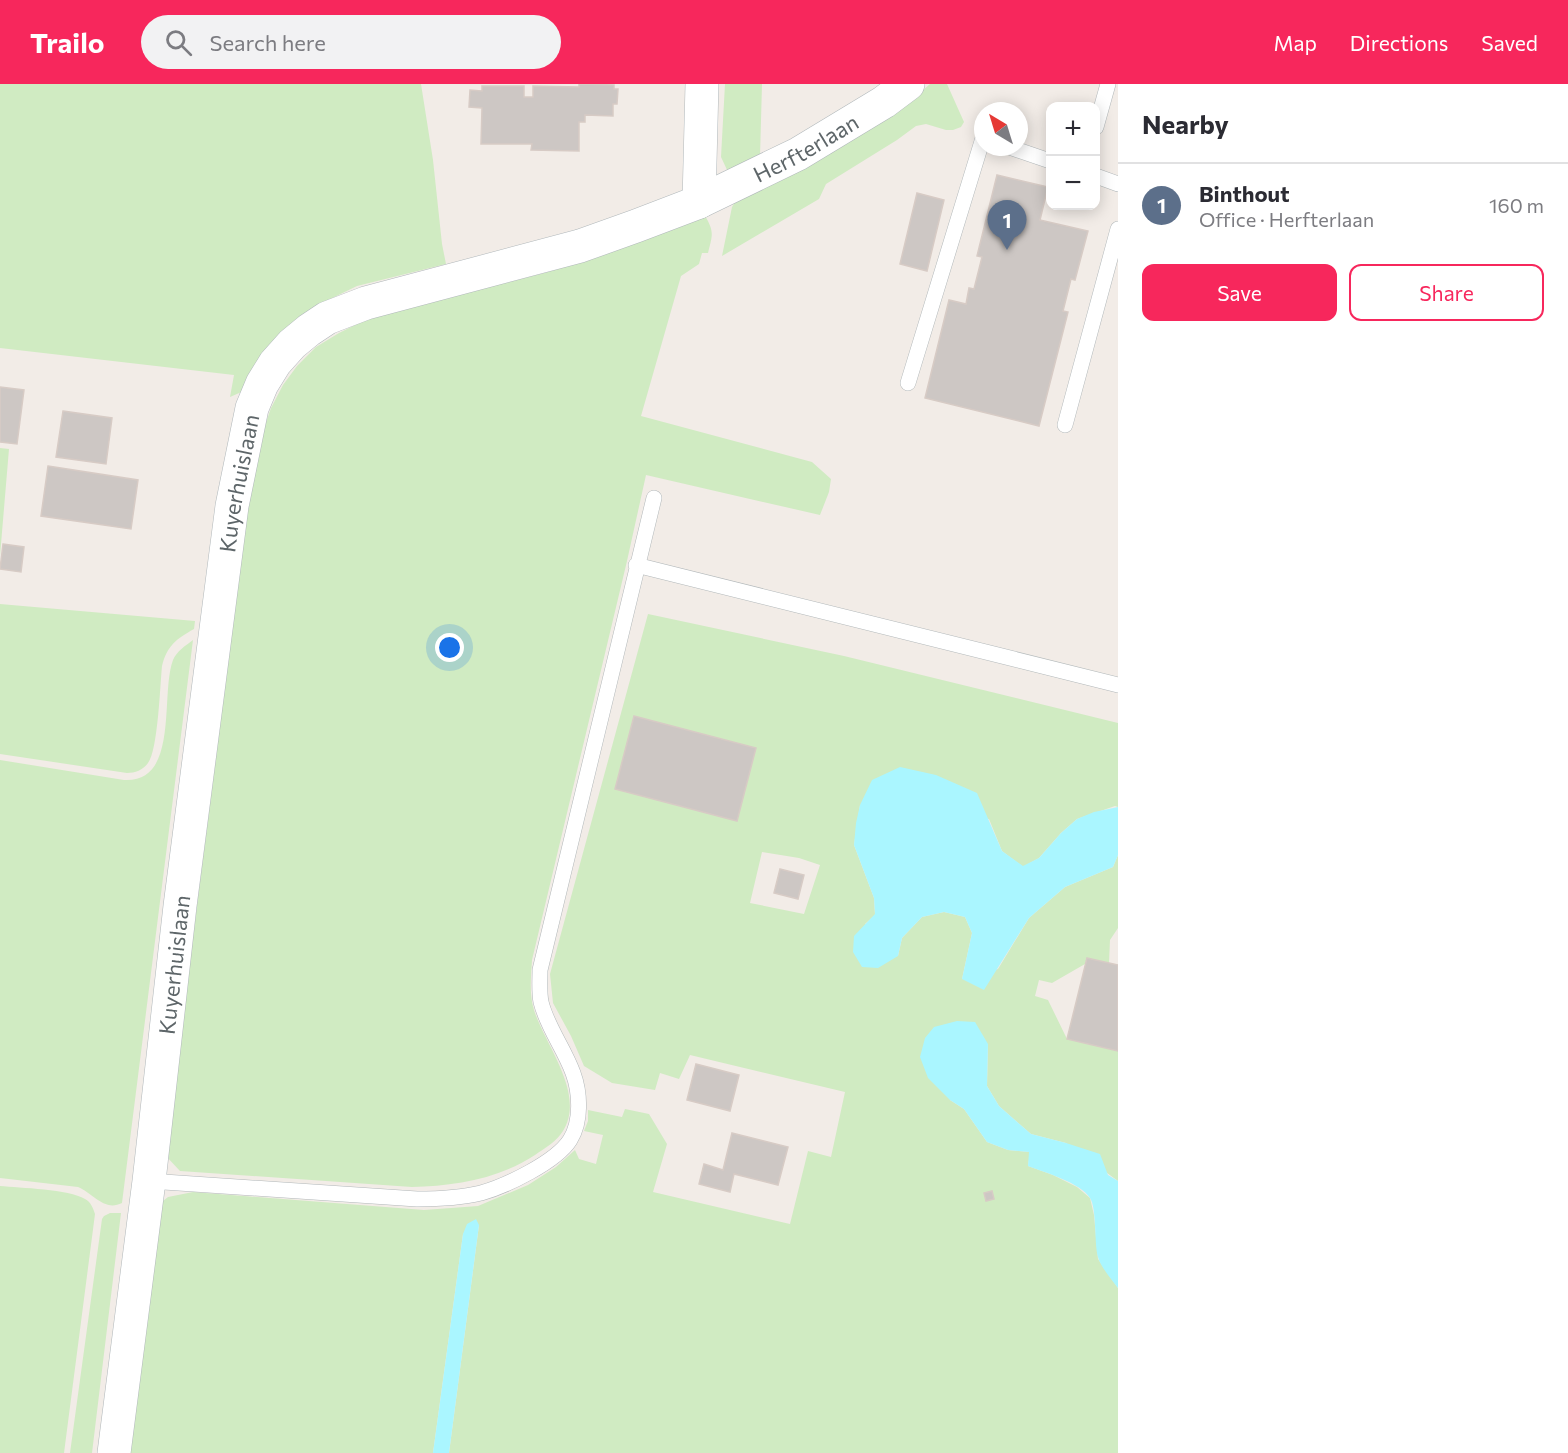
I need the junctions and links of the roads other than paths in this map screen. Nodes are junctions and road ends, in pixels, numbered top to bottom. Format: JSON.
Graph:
{"nodes":[{"id":1,"x":702,"y":84,"type":"edge"},
{"id":2,"x":908,"y":84,"type":"edge"},
{"id":3,"x":1108,"y":84,"type":"edge"},
{"id":4,"x":1100,"y":110,"type":"edge"},
{"id":5,"x":1028,"y":153,"type":"edge"},
{"id":6,"x":977,"y":156,"type":"edge"},
{"id":7,"x":1046,"y":160,"type":"edge"},
{"id":8,"x":1100,"y":178,"type":"edge"},
{"id":9,"x":1118,"y":184,"type":"edge"},
{"id":10,"x":699,"y":202,"type":"junction"},
{"id":11,"x":1118,"y":229,"type":"edge"},
{"id":12,"x":908,"y":383,"type":"dead end"},
{"id":13,"x":1065,"y":425,"type":"dead end"},
{"id":14,"x":654,"y":498,"type":"dead end"},
{"id":15,"x":636,"y":565,"type":"junction"},
{"id":16,"x":1118,"y":685,"type":"edge"},
{"id":17,"x":149,"y":1181,"type":"junction"},
{"id":18,"x":114,"y":1453,"type":"edge"}],
"edges":[{"from":1,"to":10,"type":"street"},
{"from":2,"to":10,"type":"street","name":"Herfterlaan"},
{"from":3,"to":4,"type":"lane"},
{"from":5,"to":7,"type":"lane"},
{"from":6,"to":12,"type":"lane"},
{"from":8,"to":9,"type":"lane"},
{"from":10,"to":17,"type":"street","name":"Kuyerhuislaan"},
{"from":11,"to":13,"type":"lane"},
{"from":14,"to":15,"type":"lane"},
{"from":15,"to":16,"type":"lane"},
{"from":15,"to":17,"type":"lane"},
{"from":17,"to":18,"type":"street","name":"Kuyerhuislaan"}]}
